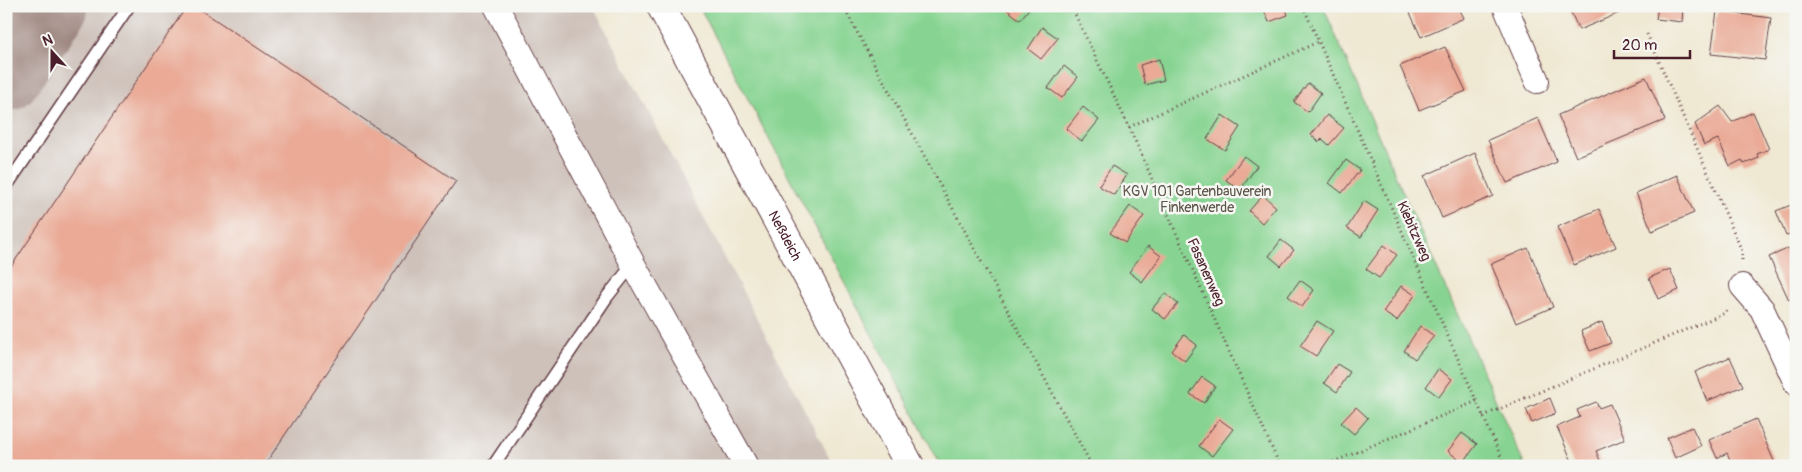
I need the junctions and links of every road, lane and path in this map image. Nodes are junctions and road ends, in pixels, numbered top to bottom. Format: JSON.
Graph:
{"nodes":[{"id":1,"x":129,"y":6,"type":"edge"},
{"id":2,"x":496,"y":6,"type":"edge"},
{"id":3,"x":661,"y":6,"type":"edge"},
{"id":4,"x":843,"y":6,"type":"edge"},
{"id":5,"x":1071,"y":6,"type":"edge"},
{"id":6,"x":1303,"y":6,"type":"edge"},
{"id":7,"x":1505,"y":6,"type":"edge"},
{"id":8,"x":1647,"y":34,"type":"dead end"},
{"id":9,"x":1318,"y":42,"type":"junction"},
{"id":10,"x":1537,"y":81,"type":"dead end"},
{"id":11,"x":1129,"y":127,"type":"junction"},
{"id":12,"x":6,"y":187,"type":"edge"},
{"id":13,"x":633,"y":264,"type":"junction"},
{"id":14,"x":1742,"y":286,"type":"junction"},
{"id":15,"x":1796,"y":383,"type":"edge"},
{"id":16,"x":1477,"y":402,"type":"junction"},
{"id":17,"x":1482,"y":416,"type":"junction"},
{"id":18,"x":493,"y":466,"type":"edge"},
{"id":19,"x":746,"y":466,"type":"edge"},
{"id":20,"x":910,"y":466,"type":"edge"},
{"id":21,"x":1092,"y":466,"type":"edge"},
{"id":22,"x":1280,"y":466,"type":"edge"},
{"id":23,"x":1324,"y":466,"type":"edge"},
{"id":24,"x":1505,"y":466,"type":"edge"}],
"edges":[{"from":1,"to":12,"type":"lane"},
{"from":2,"to":13,"type":"street"},
{"from":3,"to":20,"type":"street","name":"Neßdeich"},
{"from":4,"to":21,"type":"path"},
{"from":5,"to":11,"type":"path","name":"Fasanenweg"},
{"from":6,"to":9,"type":"path","name":"Kiebitzweg"},
{"from":7,"to":10,"type":"street"},
{"from":8,"to":14,"type":"path"},
{"from":9,"to":11,"type":"path"},
{"from":9,"to":16,"type":"path","name":"Kiebitzweg"},
{"from":11,"to":22,"type":"path","name":"Fasanenweg"},
{"from":13,"to":18,"type":"lane"},
{"from":13,"to":19,"type":"street"},
{"from":14,"to":15,"type":"street"},
{"from":14,"to":17,"type":"path"},
{"from":16,"to":17,"type":"path","name":"Kiebitzweg"},
{"from":16,"to":23,"type":"path"},
{"from":17,"to":24,"type":"path","name":"Kiebitzweg"}]}
